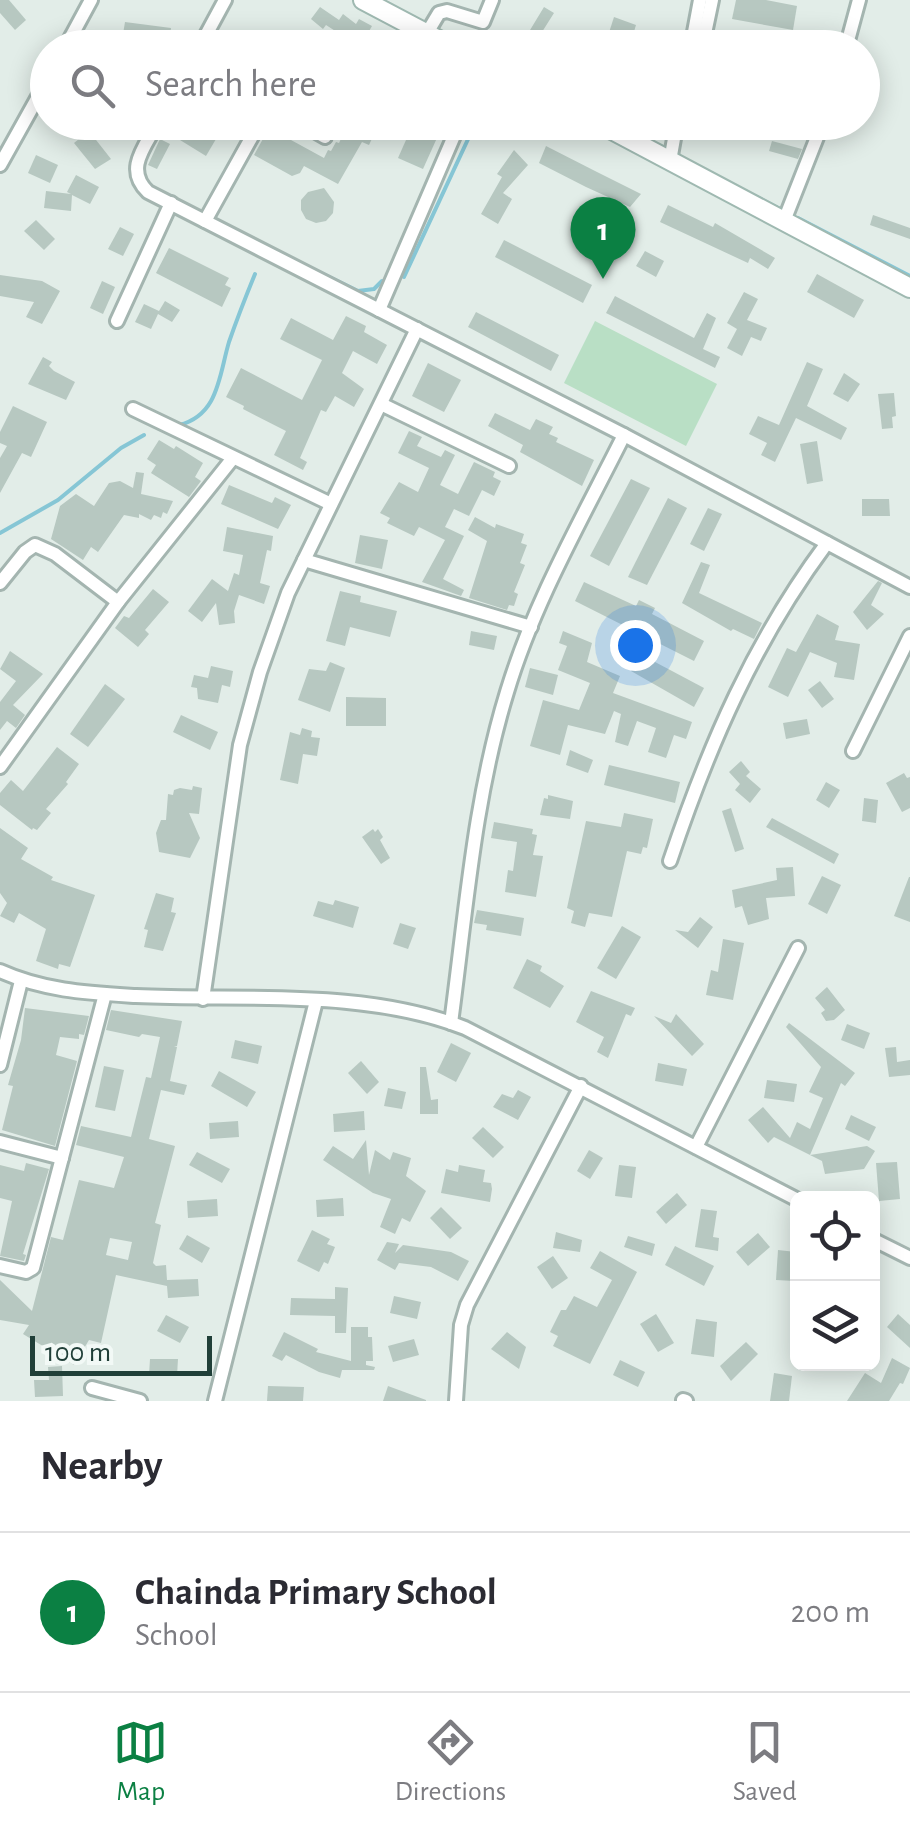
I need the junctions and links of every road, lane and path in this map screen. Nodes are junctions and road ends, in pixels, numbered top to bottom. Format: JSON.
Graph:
{"nodes":[{"id":1,"x":90,"y":0,"type":"edge"},
{"id":2,"x":226,"y":0,"type":"edge"},
{"id":3,"x":363,"y":0,"type":"edge"},
{"id":4,"x":492,"y":0,"type":"edge"},
{"id":5,"x":700,"y":0,"type":"edge"},
{"id":6,"x":712,"y":0,"type":"edge"},
{"id":7,"x":859,"y":0,"type":"edge"},
{"id":8,"x":74,"y":30,"type":"edge"},
{"id":9,"x":209,"y":30,"type":"edge"},
{"id":10,"x":419,"y":30,"type":"edge"},
{"id":11,"x":429,"y":30,"type":"edge"},
{"id":12,"x":694,"y":30,"type":"edge"},
{"id":13,"x":706,"y":30,"type":"edge"},
{"id":14,"x":851,"y":30,"type":"edge"},
{"id":15,"x":30,"y":111,"type":"edge"},
{"id":16,"x":149,"y":140,"type":"edge"},
{"id":17,"x":250,"y":140,"type":"edge"},
{"id":18,"x":452,"y":140,"type":"edge"},
{"id":19,"x":631,"y":140,"type":"edge"},
{"id":20,"x":675,"y":140,"type":"edge"},
{"id":21,"x":817,"y":140,"type":"edge"},
{"id":22,"x":670,"y":161,"type":"junction"},
{"id":23,"x":0,"y":165,"type":"edge"},
{"id":24,"x":171,"y":203,"type":"junction"},
{"id":25,"x":206,"y":221,"type":"junction"},
{"id":26,"x":784,"y":221,"type":"junction"},
{"id":27,"x":910,"y":288,"type":"edge"},
{"id":28,"x":379,"y":310,"type":"junction"},
{"id":29,"x":117,"y":320,"type":"dead end"},
{"id":30,"x":417,"y":329,"type":"junction"},
{"id":31,"x":381,"y":404,"type":"junction"},
{"id":32,"x":133,"y":408,"type":"dead end"},
{"id":33,"x":624,"y":435,"type":"junction"},
{"id":34,"x":233,"y":458,"type":"junction"},
{"id":35,"x":509,"y":466,"type":"dead end"},
{"id":36,"x":332,"y":504,"type":"junction"},
{"id":37,"x":827,"y":543,"type":"junction"},
{"id":38,"x":304,"y":560,"type":"junction"},
{"id":39,"x":0,"y":583,"type":"edge"},
{"id":40,"x":910,"y":587,"type":"edge"},
{"id":41,"x":118,"y":602,"type":"junction"},
{"id":42,"x":530,"y":626,"type":"junction"},
{"id":43,"x":910,"y":636,"type":"edge"},
{"id":44,"x":853,"y":751,"type":"dead end"},
{"id":45,"x":0,"y":767,"type":"edge"},
{"id":46,"x":670,"y":861,"type":"dead end"},
{"id":47,"x":798,"y":948,"type":"dead end"},
{"id":48,"x":0,"y":972,"type":"edge"},
{"id":49,"x":20,"y":981,"type":"junction"},
{"id":50,"x":105,"y":994,"type":"junction"},
{"id":51,"x":203,"y":999,"type":"junction"},
{"id":52,"x":316,"y":1001,"type":"junction"},
{"id":53,"x":451,"y":1023,"type":"junction"},
{"id":54,"x":0,"y":1065,"type":"edge"},
{"id":55,"x":581,"y":1086,"type":"junction"},
{"id":56,"x":0,"y":1142,"type":"edge"},
{"id":57,"x":696,"y":1147,"type":"junction"},
{"id":58,"x":62,"y":1158,"type":"junction"},
{"id":59,"x":790,"y":1196,"type":"edge"},
{"id":60,"x":880,"y":1242,"type":"edge"},
{"id":61,"x":910,"y":1258,"type":"edge"},
{"id":62,"x":0,"y":1266,"type":"edge"},
{"id":63,"x":92,"y":1388,"type":"dead end"},
{"id":64,"x":140,"y":1401,"type":"edge"},
{"id":65,"x":216,"y":1401,"type":"edge"},
{"id":66,"x":456,"y":1401,"type":"edge"}],
"edges":[{"from":1,"to":8,"type":"street"},
{"from":2,"to":9,"type":"street"},
{"from":3,"to":10,"type":"main road"},
{"from":4,"to":11,"type":"street"},
{"from":5,"to":12,"type":"street"},
{"from":6,"to":13,"type":"street"},
{"from":7,"to":14,"type":"street"},
{"from":15,"to":23,"type":"street"},
{"from":16,"to":24,"type":"street"},
{"from":17,"to":25,"type":"street"},
{"from":18,"to":28,"type":"street"},
{"from":19,"to":22,"type":"main road"},
{"from":20,"to":22,"type":"street"},
{"from":21,"to":26,"type":"street"},
{"from":22,"to":26,"type":"main road"},
{"from":24,"to":25,"type":"street"},
{"from":24,"to":29,"type":"street"},
{"from":25,"to":28,"type":"street"},
{"from":26,"to":27,"type":"main road"},
{"from":28,"to":30,"type":"street"},
{"from":30,"to":31,"type":"street"},
{"from":30,"to":33,"type":"street"},
{"from":31,"to":35,"type":"street"},
{"from":31,"to":36,"type":"street"},
{"from":32,"to":34,"type":"street"},
{"from":33,"to":37,"type":"street"},
{"from":33,"to":42,"type":"street"},
{"from":34,"to":36,"type":"street"},
{"from":34,"to":41,"type":"street"},
{"from":36,"to":38,"type":"street"},
{"from":37,"to":40,"type":"street"},
{"from":37,"to":46,"type":"street"},
{"from":38,"to":42,"type":"street"},
{"from":38,"to":51,"type":"street"},
{"from":39,"to":41,"type":"street"},
{"from":41,"to":45,"type":"street"},
{"from":42,"to":53,"type":"street"},
{"from":43,"to":44,"type":"street"},
{"from":47,"to":57,"type":"street"},
{"from":48,"to":49,"type":"street"},
{"from":49,"to":50,"type":"street"},
{"from":49,"to":54,"type":"street"},
{"from":50,"to":51,"type":"street"},
{"from":50,"to":58,"type":"street"},
{"from":51,"to":52,"type":"street"},
{"from":52,"to":53,"type":"street"},
{"from":52,"to":65,"type":"street"},
{"from":53,"to":55,"type":"street"},
{"from":55,"to":57,"type":"street"},
{"from":55,"to":66,"type":"street"},
{"from":56,"to":58,"type":"street"},
{"from":57,"to":59,"type":"street"},
{"from":58,"to":62,"type":"street"},
{"from":60,"to":61,"type":"street"},
{"from":63,"to":64,"type":"street"}]}
